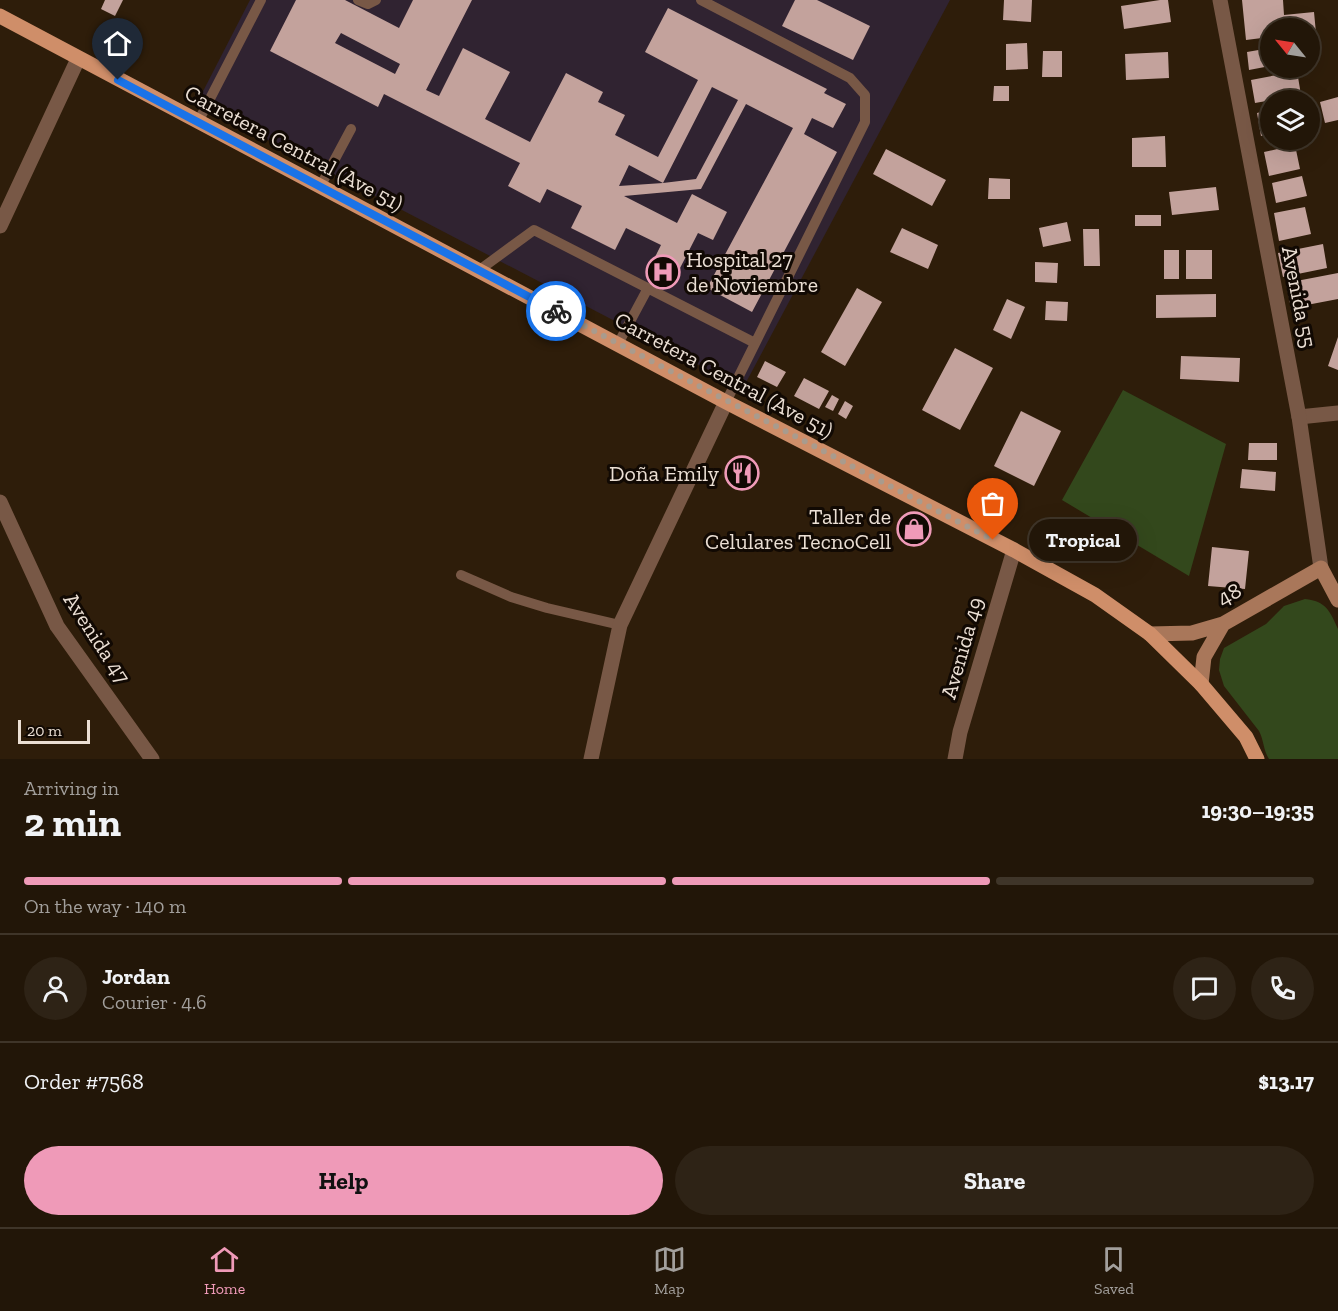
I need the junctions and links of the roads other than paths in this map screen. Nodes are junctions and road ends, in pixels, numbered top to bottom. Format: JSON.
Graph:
{"nodes":[{"id":1,"x":261,"y":0,"type":"edge"},
{"id":2,"x":358,"y":0,"type":"edge"},
{"id":3,"x":376,"y":0,"type":"edge"},
{"id":4,"x":701,"y":0,"type":"edge"},
{"id":5,"x":1220,"y":0,"type":"edge"},
{"id":6,"x":0,"y":16,"type":"edge"},
{"id":7,"x":78,"y":59,"type":"junction"},
{"id":8,"x":198,"y":122,"type":"junction"},
{"id":9,"x":351,"y":129,"type":"dead end"},
{"id":10,"x":320,"y":187,"type":"junction"},
{"id":11,"x":0,"y":226,"type":"edge"},
{"id":12,"x":478,"y":271,"type":"junction"},
{"id":13,"x":648,"y":288,"type":"junction"},
{"id":14,"x":755,"y":343,"type":"junction"},
{"id":15,"x":618,"y":344,"type":"junction"},
{"id":16,"x":726,"y":402,"type":"junction"},
{"id":17,"x":1338,"y":413,"type":"edge"},
{"id":18,"x":1299,"y":417,"type":"junction"},
{"id":19,"x":0,"y":502,"type":"edge"},
{"id":20,"x":1014,"y":550,"type":"junction"},
{"id":21,"x":1321,"y":568,"type":"junction"},
{"id":22,"x":461,"y":575,"type":"dead end"},
{"id":23,"x":1338,"y":600,"type":"edge"},
{"id":24,"x":1223,"y":624,"type":"junction"},
{"id":25,"x":620,"y":625,"type":"junction"},
{"id":26,"x":1150,"y":634,"type":"junction"},
{"id":27,"x":1201,"y":684,"type":"junction"},
{"id":28,"x":152,"y":759,"type":"edge"},
{"id":29,"x":591,"y":759,"type":"edge"},
{"id":30,"x":955,"y":759,"type":"edge"},
{"id":31,"x":1257,"y":759,"type":"edge"}],
"edges":[{"from":1,"to":8,"type":"lane"},
{"from":2,"to":3,"type":"lane"},
{"from":4,"to":14,"type":"lane"},
{"from":5,"to":18,"type":"street","name":"Avenida 55"},
{"from":6,"to":7,"type":"main road","name":"Carretera Central (Ave 51)"},
{"from":7,"to":8,"type":"main road","name":"Carretera Central (Ave 51)"},
{"from":7,"to":11,"type":"street"},
{"from":8,"to":10,"type":"main road","name":"Carretera Central (Ave 51)"},
{"from":9,"to":10,"type":"lane"},
{"from":10,"to":12,"type":"main road","name":"Carretera Central (Ave 51)"},
{"from":12,"to":13,"type":"lane"},
{"from":12,"to":15,"type":"main road","name":"Carretera Central (Ave 51)"},
{"from":13,"to":14,"type":"lane"},
{"from":13,"to":15,"type":"lane"},
{"from":14,"to":16,"type":"lane"},
{"from":15,"to":16,"type":"main road","name":"Carretera Central (Ave 51)"},
{"from":16,"to":20,"type":"main road","name":"Carretera Central (Ave 51)"},
{"from":16,"to":25,"type":"street"},
{"from":17,"to":18,"type":"street"},
{"from":18,"to":21,"type":"street","name":"Avenida 55"},
{"from":19,"to":28,"type":"street","name":"Avenida 47"},
{"from":20,"to":26,"type":"main road","name":"Carretera Central (Ave 51)"},
{"from":20,"to":30,"type":"street","name":"Avenida 49"},
{"from":21,"to":23,"type":"main road","name":"Avenida 55"},
{"from":21,"to":24,"type":"main road","name":"48"},
{"from":22,"to":25,"type":"lane"},
{"from":24,"to":26,"type":"main road","name":"48"},
{"from":24,"to":27,"type":"main road"},
{"from":25,"to":29,"type":"street"},
{"from":26,"to":27,"type":"main road","name":"Carretera Central (Ave 51)"},
{"from":27,"to":31,"type":"main road","name":"Carretera Central (Ave 51)"}]}
